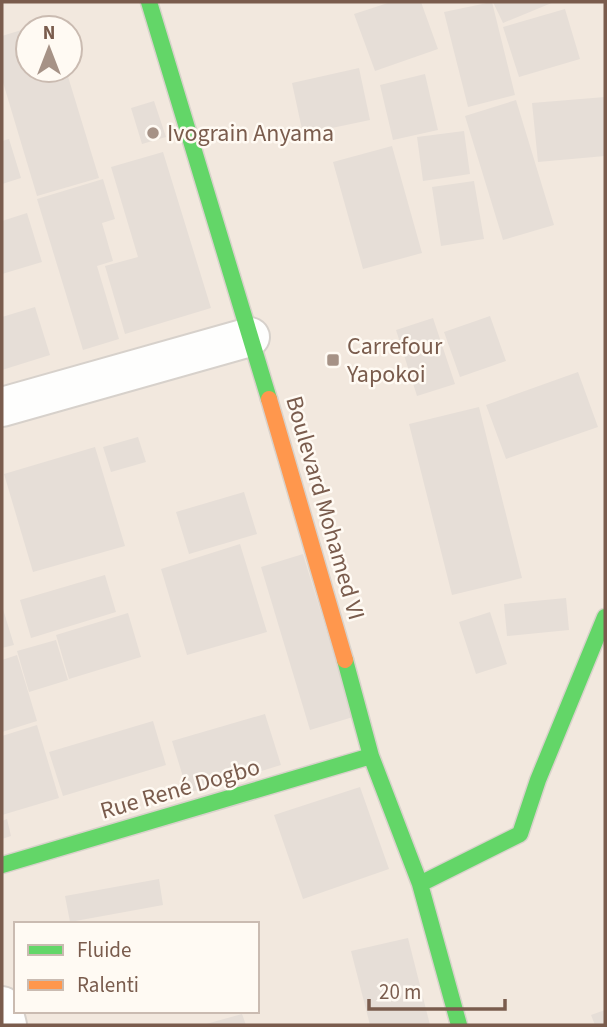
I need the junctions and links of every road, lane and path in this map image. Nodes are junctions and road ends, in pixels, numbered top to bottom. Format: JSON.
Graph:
{"nodes":[{"id":1,"x":149,"y":2,"type":"edge"},
{"id":2,"x":250,"y":337,"type":"junction"},
{"id":3,"x":2,"y":407,"type":"edge"},
{"id":4,"x":605,"y":617,"type":"edge"},
{"id":5,"x":371,"y":756,"type":"junction"},
{"id":6,"x":2,"y":865,"type":"edge"},
{"id":7,"x":420,"y":884,"type":"junction"},
{"id":8,"x":2,"y":1006,"type":"edge"},
{"id":9,"x":7,"y":1025,"type":"edge"},
{"id":10,"x":459,"y":1025,"type":"edge"}],
"edges":[{"from":1,"to":2,"type":"main road","name":"Boulevard Mohamed VI"},
{"from":2,"to":3,"type":"street"},
{"from":2,"to":5,"type":"main road","name":"Boulevard Mohamed VI"},
{"from":4,"to":7,"type":"main road"},
{"from":5,"to":6,"type":"main road","name":"Rue René Dogbo"},
{"from":5,"to":7,"type":"main road","name":"Boulevard Mohamed VI"},
{"from":7,"to":10,"type":"main road","name":"Boulevard Mohamed VI"},
{"from":8,"to":9,"type":"street"}]}
